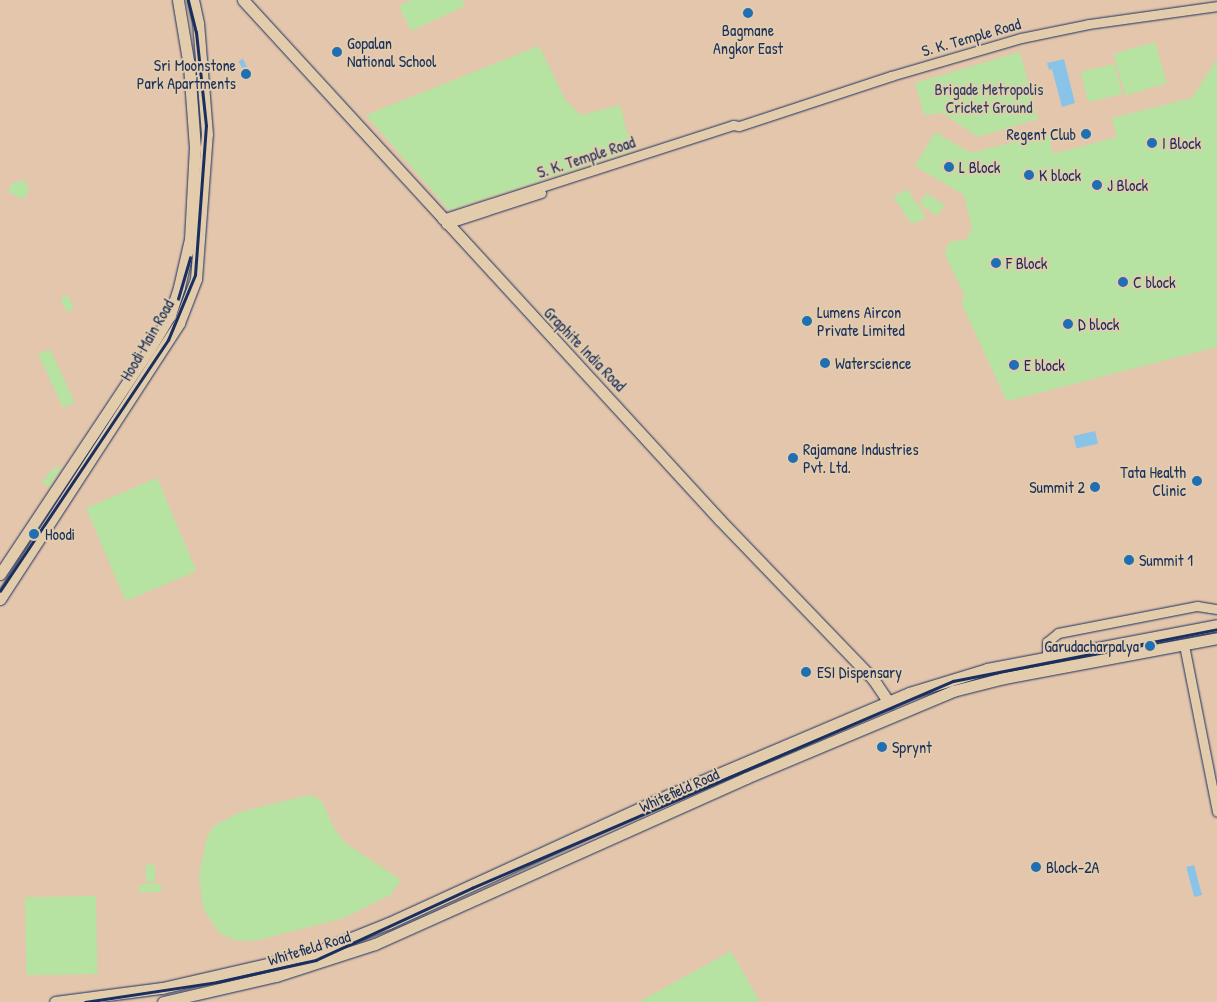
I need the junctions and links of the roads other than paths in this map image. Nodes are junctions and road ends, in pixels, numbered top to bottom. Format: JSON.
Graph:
{"nodes":[{"id":1,"x":178,"y":0,"type":"edge"},
{"id":2,"x":193,"y":0,"type":"edge"},
{"id":3,"x":244,"y":0,"type":"edge"},
{"id":4,"x":1217,"y":6,"type":"edge"},
{"id":5,"x":444,"y":222,"type":"junction"},
{"id":6,"x":0,"y":574,"type":"edge"},
{"id":7,"x":0,"y":599,"type":"edge"},
{"id":8,"x":1217,"y":609,"type":"edge"},
{"id":9,"x":1217,"y":625,"type":"edge"},
{"id":10,"x":1217,"y":638,"type":"edge"},
{"id":11,"x":1184,"y":645,"type":"junction"},
{"id":12,"x":1047,"y":658,"type":"junction"},
{"id":13,"x":941,"y":682,"type":"junction"},
{"id":14,"x":946,"y":694,"type":"junction"},
{"id":15,"x":889,"y":702,"type":"junction"},
{"id":16,"x":1217,"y":812,"type":"edge"},
{"id":17,"x":55,"y":1002,"type":"edge"},
{"id":18,"x":163,"y":1002,"type":"edge"}],
"edges":[{"from":1,"to":6,"type":"main road","name":"Hoodi Main Road"},
{"from":2,"to":7,"type":"main road","name":"Hoodi Main Road"},
{"from":3,"to":5,"type":"main road","name":"Graphite India Road"},
{"from":4,"to":5,"type":"street","name":"S. K. Temple Road"},
{"from":5,"to":15,"type":"main road","name":"Graphite India Road"},
{"from":8,"to":12,"type":"street"},
{"from":9,"to":12,"type":"main road"},
{"from":10,"to":11,"type":"main road","name":"Whitefield Road"},
{"from":11,"to":14,"type":"main road","name":"Whitefield Road"},
{"from":11,"to":16,"type":"street"},
{"from":12,"to":13,"type":"main road"},
{"from":13,"to":14,"type":"main road"},
{"from":13,"to":15,"type":"main road"},
{"from":14,"to":18,"type":"main road","name":"Whitefield Road"},
{"from":15,"to":17,"type":"main road","name":"Whitefield Road"}]}
